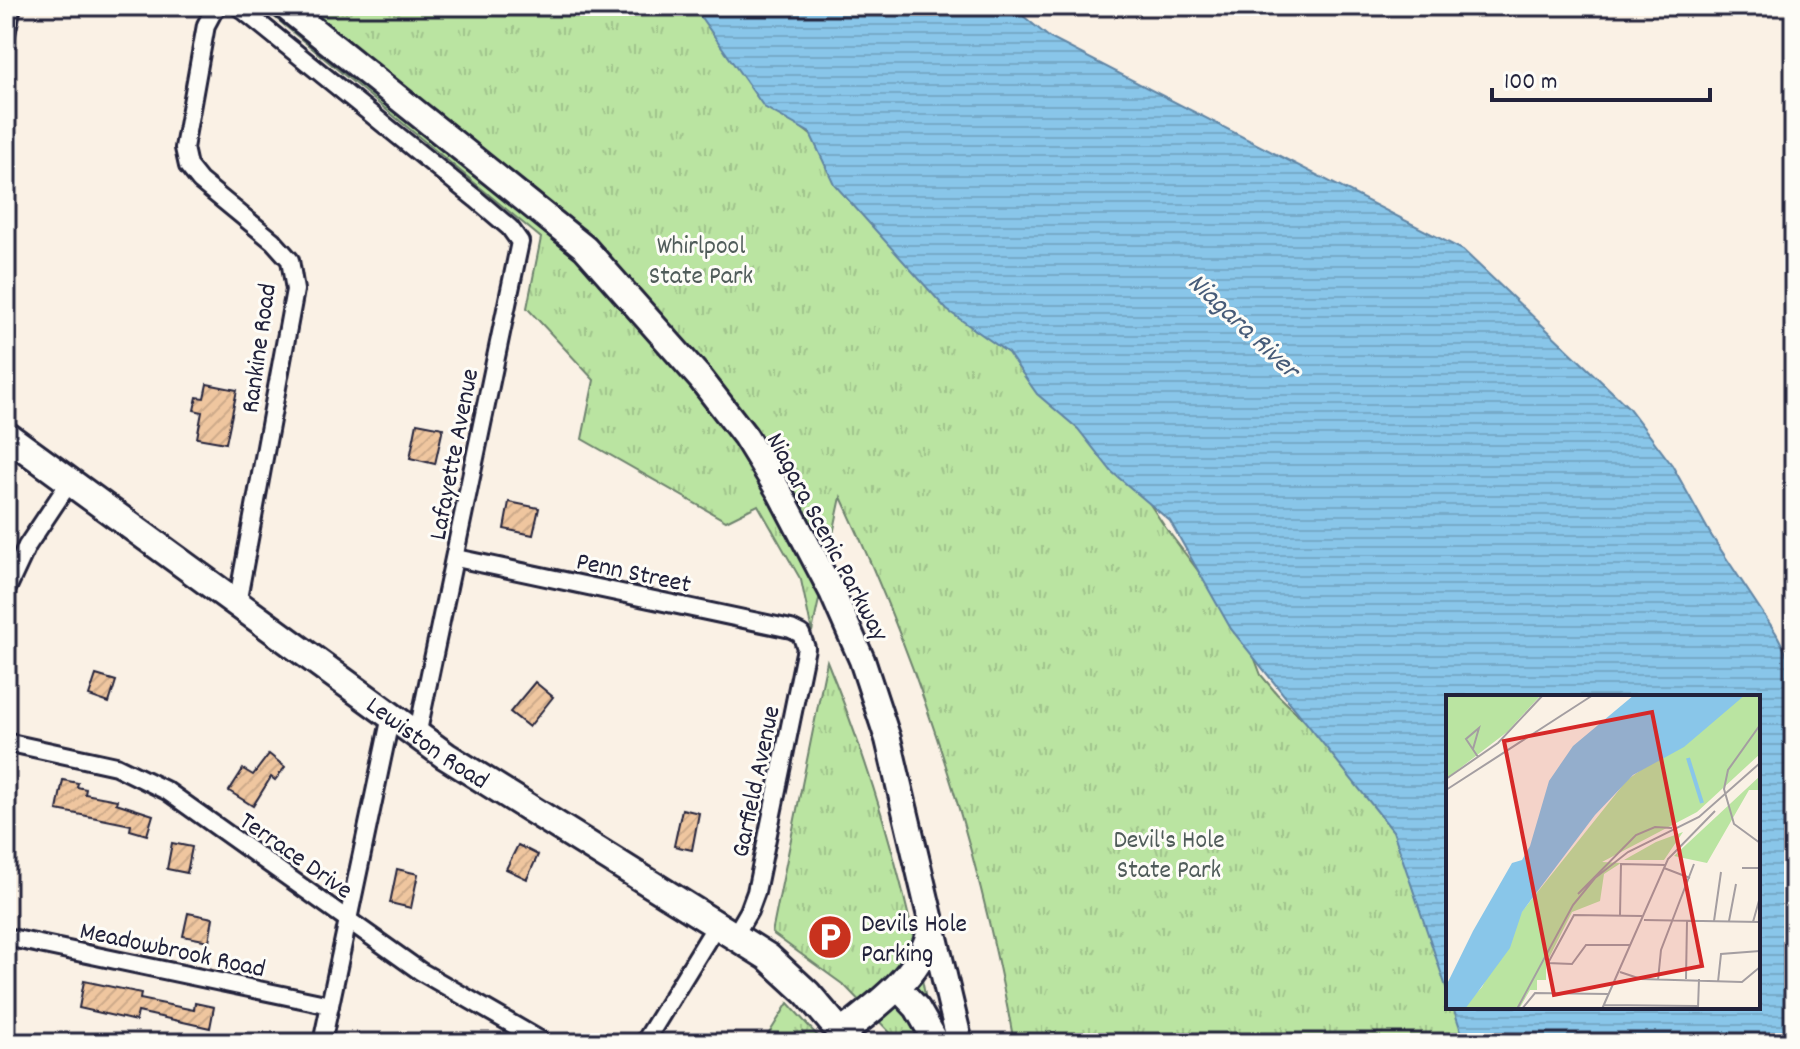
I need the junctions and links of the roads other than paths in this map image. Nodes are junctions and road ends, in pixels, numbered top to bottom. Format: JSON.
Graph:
{"nodes":[{"id":1,"x":12,"y":6,"type":"edge"},
{"id":2,"x":220,"y":6,"type":"edge"},
{"id":3,"x":238,"y":6,"type":"edge"},
{"id":4,"x":284,"y":6,"type":"edge"},
{"id":5,"x":6,"y":34,"type":"edge"},
{"id":6,"x":6,"y":435,"type":"edge"},
{"id":7,"x":69,"y":483,"type":"junction"},
{"id":8,"x":456,"y":558,"type":"junction"},
{"id":9,"x":6,"y":591,"type":"edge"},
{"id":10,"x":237,"y":604,"type":"junction"},
{"id":11,"x":801,"y":634,"type":"joint"},
{"id":12,"x":391,"y":716,"type":"junction"},
{"id":13,"x":417,"y":736,"type":"junction"},
{"id":14,"x":6,"y":742,"type":"edge"},
{"id":15,"x":348,"y":920,"type":"junction"},
{"id":16,"x":932,"y":926,"type":"junction"},
{"id":17,"x":726,"y":929,"type":"junction"},
{"id":18,"x":6,"y":937,"type":"edge"},
{"id":19,"x":897,"y":987,"type":"junction"},
{"id":20,"x":330,"y":1005,"type":"junction"},
{"id":21,"x":846,"y":1038,"type":"edge"},
{"id":22,"x":322,"y":1043,"type":"edge"},
{"id":23,"x":545,"y":1043,"type":"edge"},
{"id":24,"x":644,"y":1043,"type":"edge"},
{"id":25,"x":937,"y":1043,"type":"edge"},
{"id":26,"x":960,"y":1043,"type":"edge"}],
"edges":[{"from":1,"to":5,"type":"street"},
{"from":2,"to":10,"type":"street","name":"Rankine Road"},
{"from":3,"to":8,"type":"street","name":"Lafayette Avenue"},
{"from":4,"to":16,"type":"main road","name":"Niagara Scenic Parkway"},
{"from":6,"to":7,"type":"main road","name":"Lewiston Road"},
{"from":7,"to":9,"type":"street"},
{"from":7,"to":10,"type":"main road","name":"Lewiston Road"},
{"from":8,"to":11,"type":"street","name":"Penn Street"},
{"from":8,"to":13,"type":"street","name":"Lafayette Avenue"},
{"from":10,"to":12,"type":"main road","name":"Lewiston Road"},
{"from":11,"to":17,"type":"street","name":"Garfield Avenue"},
{"from":12,"to":13,"type":"main road","name":"Lewiston Road"},
{"from":12,"to":15,"type":"street"},
{"from":13,"to":17,"type":"main road","name":"Lewiston Road"},
{"from":14,"to":15,"type":"street","name":"Terrace Drive"},
{"from":15,"to":20,"type":"street"},
{"from":15,"to":23,"type":"street","name":"Terrace Drive"},
{"from":16,"to":19,"type":"main road"},
{"from":16,"to":26,"type":"main road","name":"Niagara Scenic Parkway"},
{"from":17,"to":21,"type":"main road","name":"Lewiston Road"},
{"from":17,"to":24,"type":"street","name":"Garfield Avenue"},
{"from":18,"to":20,"type":"street","name":"Meadowbrook Road"},
{"from":19,"to":21,"type":"main road"},
{"from":19,"to":25,"type":"main road"},
{"from":20,"to":22,"type":"street"}]}
